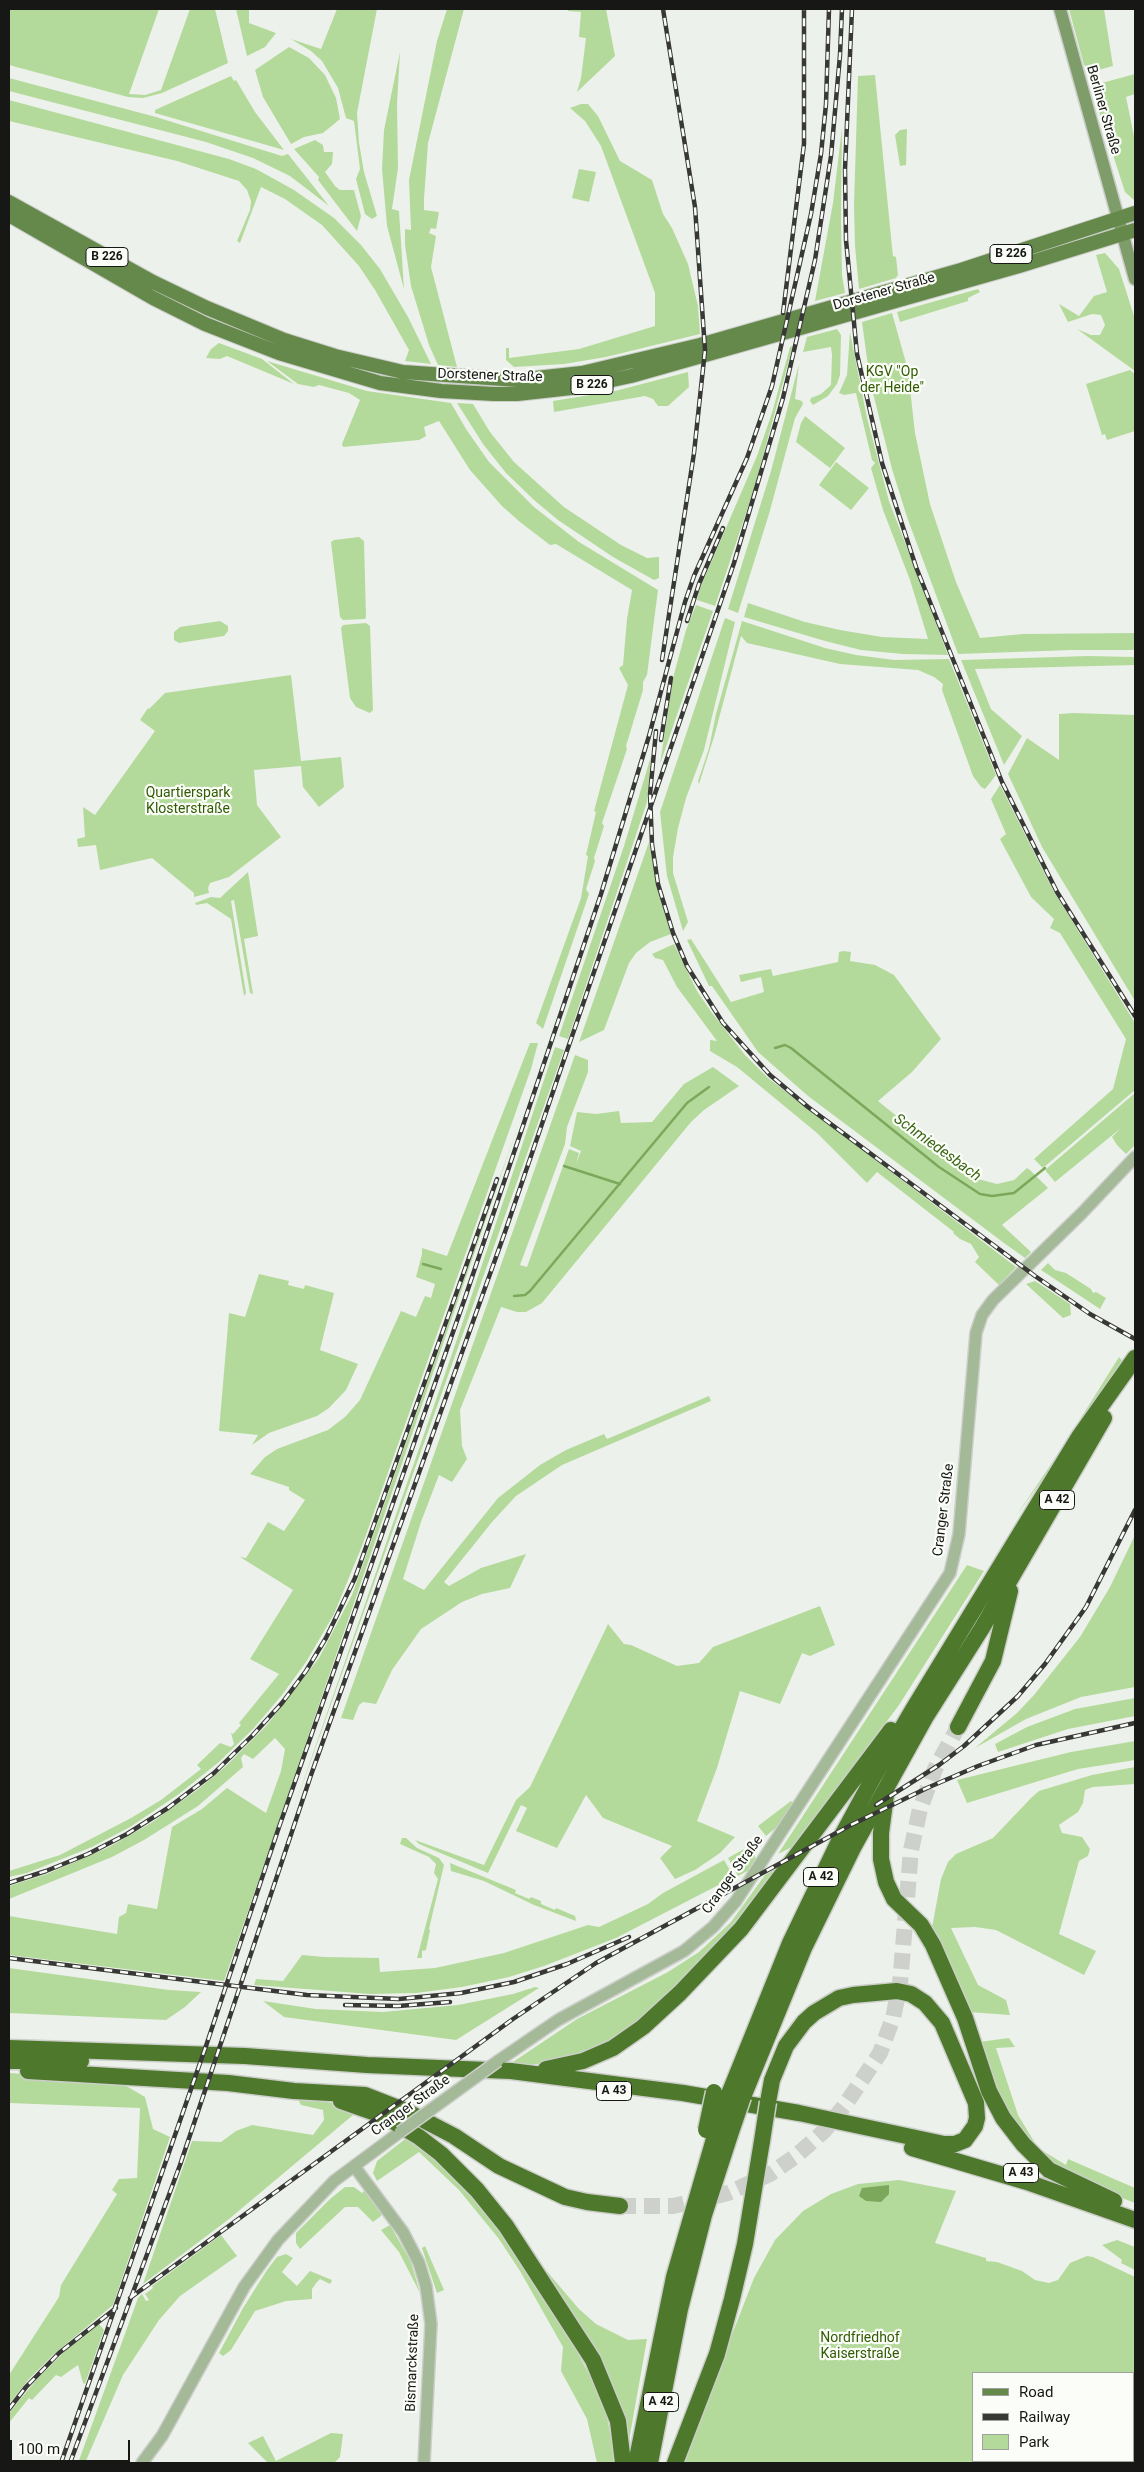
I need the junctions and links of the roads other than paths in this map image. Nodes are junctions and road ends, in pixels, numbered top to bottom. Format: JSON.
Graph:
{"nodes":[{"id":1,"x":1060,"y":9,"type":"edge"},
{"id":2,"x":9,"y":202,"type":"edge"},
{"id":3,"x":1135,"y":213,"type":"edge"},
{"id":4,"x":9,"y":215,"type":"edge"},
{"id":5,"x":1118,"y":219,"type":"junction"},
{"id":6,"x":1129,"y":232,"type":"edge"},
{"id":7,"x":1135,"y":279,"type":"edge"},
{"id":8,"x":1135,"y":1157,"type":"edge"},
{"id":9,"x":1135,"y":1358,"type":"edge"},
{"id":10,"x":1135,"y":1374,"type":"edge"},
{"id":11,"x":1015,"y":1572,"type":"junction"},
{"id":12,"x":936,"y":1670,"type":"junction"},
{"id":13,"x":958,"y":1727,"type":"tunnel mouth"},
{"id":14,"x":887,"y":1786,"type":"junction"},
{"id":15,"x":9,"y":2048,"type":"edge"},
{"id":16,"x":9,"y":2062,"type":"edge"},
{"id":17,"x":504,"y":2066,"type":"junction"},
{"id":18,"x":9,"y":2070,"type":"edge"},
{"id":19,"x":294,"y":2091,"type":"junction"},
{"id":20,"x":729,"y":2094,"type":"junction"},
{"id":21,"x":718,"y":2132,"type":"junction"},
{"id":22,"x":914,"y":2139,"type":"junction"},
{"id":23,"x":354,"y":2166,"type":"junction"},
{"id":24,"x":620,"y":2206,"type":"tunnel mouth"},
{"id":25,"x":1132,"y":2212,"type":"edge"},
{"id":26,"x":673,"y":2312,"type":"junction"},
{"id":27,"x":667,"y":2341,"type":"junction"},
{"id":28,"x":142,"y":2463,"type":"edge"},
{"id":29,"x":424,"y":2463,"type":"edge"},
{"id":30,"x":623,"y":2463,"type":"edge"},
{"id":31,"x":636,"y":2463,"type":"edge"},
{"id":32,"x":650,"y":2463,"type":"edge"},
{"id":33,"x":675,"y":2463,"type":"edge"}],
"edges":[{"from":1,"to":5,"type":"main road","name":"Berliner Straße"},
{"from":2,"to":5,"type":"main road","name":"Dorstener Straße","number":"B 226"},
{"from":3,"to":5,"type":"main road","name":"Dorstener Straße","number":"B 226"},
{"from":4,"to":6,"type":"main road","name":"Dorstener Straße","number":"B 226"},
{"from":5,"to":6,"type":"main road","name":"Berliner Straße"},
{"from":6,"to":7,"type":"main road","name":"Berliner Straße"},
{"from":8,"to":17,"type":"street","name":"Cranger Straße"},
{"from":9,"to":12,"type":"highway","number":"A 42"},
{"from":10,"to":11,"type":"highway","number":"A 42"},
{"from":11,"to":13,"type":"highway"},
{"from":11,"to":14,"type":"highway","number":"A 42"},
{"from":12,"to":17,"type":"highway"},
{"from":12,"to":20,"type":"highway","number":"A 42"},
{"from":14,"to":20,"type":"highway","number":"A 42"},
{"from":14,"to":25,"type":"highway"},
{"from":15,"to":17,"type":"highway","number":"A 43"},
{"from":16,"to":25,"type":"highway","number":"A 43"},
{"from":17,"to":22,"type":"highway","number":"A 43"},
{"from":17,"to":23,"type":"street","name":"Cranger Straße","bridge":true},
{"from":18,"to":19,"type":"highway"},
{"from":19,"to":24,"type":"highway"},
{"from":19,"to":30,"type":"highway"},
{"from":20,"to":21,"type":"highway","number":"A 42","bridge":true},
{"from":20,"to":21,"type":"highway","bridge":true},
{"from":21,"to":26,"type":"highway","number":"A 42"},
{"from":21,"to":26,"type":"highway","number":"A 42"},
{"from":22,"to":25,"type":"highway","number":"A 43"},
{"from":22,"to":33,"type":"highway","bridge":true},
{"from":23,"to":28,"type":"street","name":"Cranger Straße"},
{"from":23,"to":29,"type":"street","name":"Bismarckstraße"},
{"from":26,"to":27,"type":"highway","number":"A 42"},
{"from":27,"to":31,"type":"highway","number":"A 42"},
{"from":27,"to":32,"type":"highway","number":"A 42"}]}
